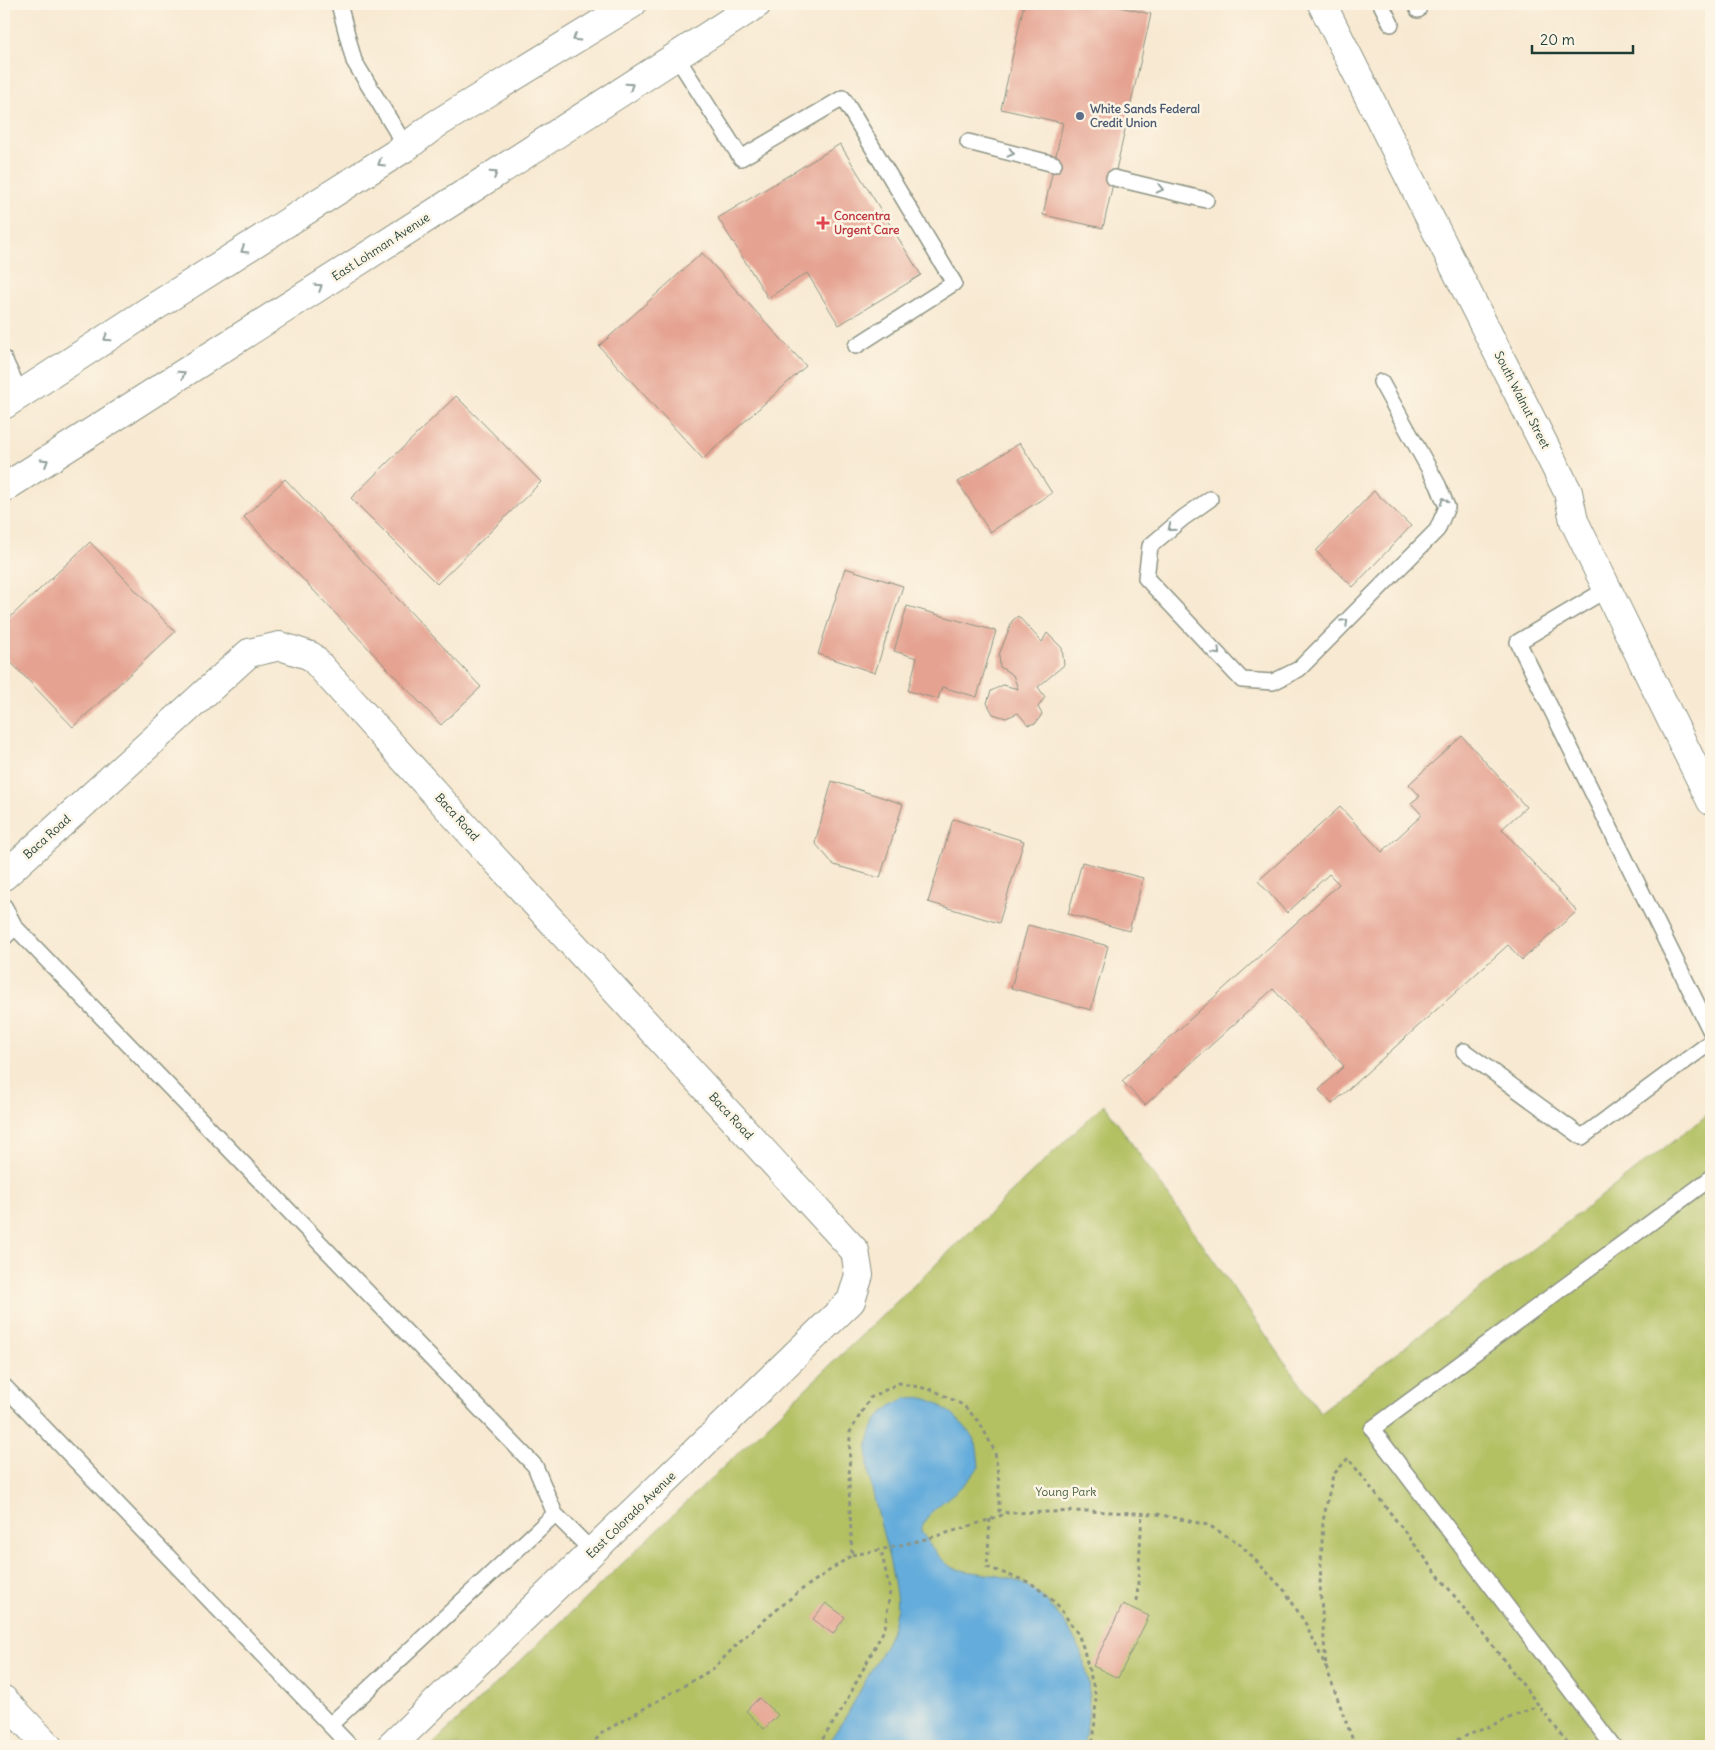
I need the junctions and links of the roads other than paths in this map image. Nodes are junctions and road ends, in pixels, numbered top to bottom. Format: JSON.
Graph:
{"nodes":[{"id":1,"x":339,"y":4,"type":"edge"},
{"id":2,"x":757,"y":4,"type":"edge"},
{"id":3,"x":1322,"y":4,"type":"edge"},
{"id":4,"x":1382,"y":4,"type":"edge"},
{"id":5,"x":615,"y":8,"type":"edge"},
{"id":6,"x":1391,"y":24,"type":"dead end"},
{"id":7,"x":676,"y":56,"type":"junction"},
{"id":8,"x":968,"y":142,"type":"dead end"},
{"id":9,"x":406,"y":147,"type":"junction"},
{"id":10,"x":1054,"y":164,"type":"dead end"},
{"id":11,"x":1114,"y":178,"type":"dead end"},
{"id":12,"x":1206,"y":200,"type":"dead end"},
{"id":13,"x":856,"y":346,"type":"dead end"},
{"id":14,"x":4,"y":359,"type":"edge"},
{"id":15,"x":1381,"y":382,"type":"dead end"},
{"id":16,"x":12,"y":400,"type":"edge"},
{"id":17,"x":4,"y":488,"type":"edge"},
{"id":18,"x":1210,"y":499,"type":"dead end"},
{"id":19,"x":1607,"y":589,"type":"junction"},
{"id":20,"x":1711,"y":801,"type":"edge"},
{"id":21,"x":4,"y":876,"type":"edge"},
{"id":22,"x":4,"y":906,"type":"edge"},
{"id":23,"x":15,"y":926,"type":"junction"},
{"id":24,"x":4,"y":938,"type":"edge"},
{"id":25,"x":1711,"y":1032,"type":"edge"},
{"id":26,"x":1711,"y":1042,"type":"edge"},
{"id":27,"x":1464,"y":1051,"type":"dead end"},
{"id":28,"x":1711,"y":1178,"type":"edge"},
{"id":29,"x":859,"y":1275,"type":"joint"},
{"id":30,"x":4,"y":1386,"type":"edge"},
{"id":31,"x":555,"y":1514,"type":"junction"},
{"id":32,"x":593,"y":1552,"type":"junction"},
{"id":33,"x":4,"y":1700,"type":"edge"},
{"id":34,"x":330,"y":1725,"type":"junction"},
{"id":35,"x":48,"y":1746,"type":"edge"},
{"id":36,"x":350,"y":1746,"type":"edge"},
{"id":37,"x":392,"y":1746,"type":"edge"},
{"id":38,"x":1614,"y":1746,"type":"edge"}],
"edges":[{"from":1,"to":9,"type":"lane"},
{"from":2,"to":7,"type":"street","name":"East Lohman Avenue"},
{"from":3,"to":19,"type":"street","name":"South Walnut Street"},
{"from":4,"to":6,"type":"lane"},
{"from":5,"to":9,"type":"street","one_way":true},
{"from":7,"to":13,"type":"lane"},
{"from":17,"to":7,"type":"street","name":"East Lohman Avenue","one_way":true},
{"from":8,"to":10,"type":"lane","one_way":true},
{"from":9,"to":16,"type":"street","one_way":true},
{"from":11,"to":12,"type":"lane","one_way":true},
{"from":14,"to":16,"type":"lane"},
{"from":18,"to":15,"type":"lane","one_way":true},
{"from":19,"to":20,"type":"street","name":"South Walnut Street"},
{"from":19,"to":25,"type":"lane"},
{"from":21,"to":29,"type":"street","name":"Baca Road"},
{"from":22,"to":23,"type":"lane"},
{"from":23,"to":24,"type":"lane"},
{"from":23,"to":31,"type":"lane"},
{"from":26,"to":27,"type":"lane"},
{"from":28,"to":38,"type":"lane"},
{"from":29,"to":32,"type":"street","name":"East Colorado Avenue"},
{"from":30,"to":34,"type":"lane"},
{"from":31,"to":32,"type":"lane"},
{"from":31,"to":34,"type":"lane"},
{"from":32,"to":37,"type":"street","name":"East Colorado Avenue"},
{"from":33,"to":35,"type":"street"},
{"from":34,"to":36,"type":"lane"}]}
